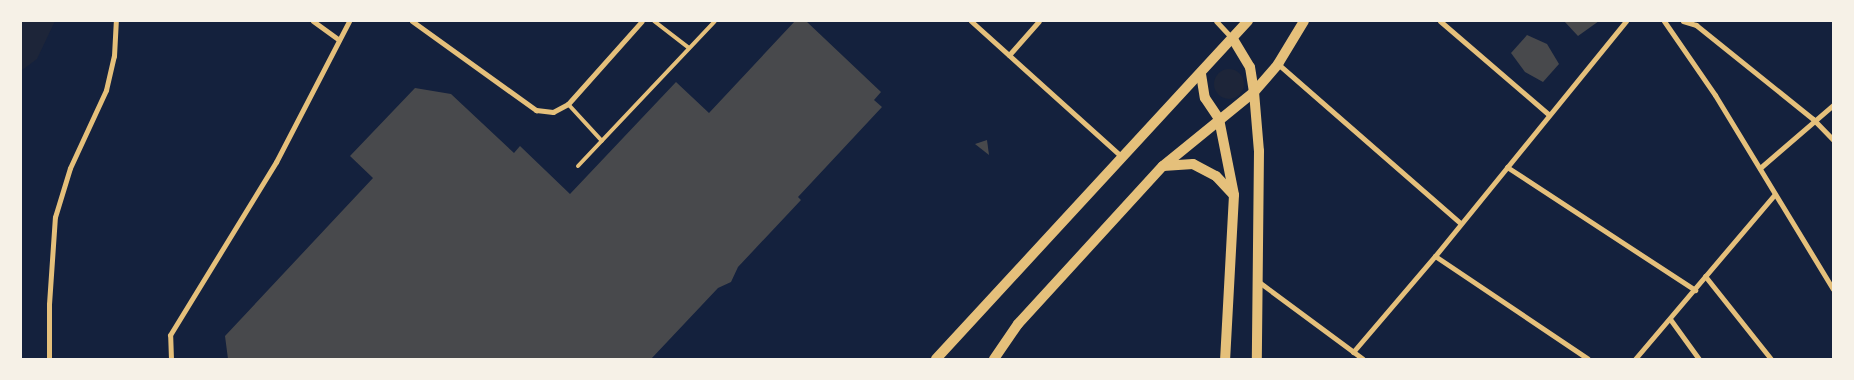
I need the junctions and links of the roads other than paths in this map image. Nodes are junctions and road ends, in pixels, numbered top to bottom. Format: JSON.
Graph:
{"nodes":[{"id":1,"x":116,"y":21,"type":"edge"},
{"id":2,"x":313,"y":21,"type":"edge"},
{"id":3,"x":349,"y":21,"type":"edge"},
{"id":4,"x":412,"y":21,"type":"edge"},
{"id":5,"x":642,"y":21,"type":"edge"},
{"id":6,"x":654,"y":21,"type":"edge"},
{"id":7,"x":715,"y":21,"type":"edge"},
{"id":8,"x":971,"y":21,"type":"edge"},
{"id":9,"x":1039,"y":21,"type":"edge"},
{"id":10,"x":1216,"y":21,"type":"edge"},
{"id":11,"x":1248,"y":21,"type":"edge"},
{"id":12,"x":1304,"y":21,"type":"edge"},
{"id":13,"x":1440,"y":21,"type":"edge"},
{"id":14,"x":1626,"y":21,"type":"edge"},
{"id":15,"x":1664,"y":21,"type":"edge"},
{"id":16,"x":1683,"y":21,"type":"edge"},
{"id":17,"x":1233,"y":39,"type":"junction"},
{"id":18,"x":340,"y":40,"type":"junction"},
{"id":19,"x":690,"y":48,"type":"junction"},
{"id":20,"x":1010,"y":55,"type":"junction"},
{"id":21,"x":1278,"y":64,"type":"junction"},
{"id":22,"x":1201,"y":74,"type":"junction"},
{"id":23,"x":1254,"y":92,"type":"junction"},
{"id":24,"x":568,"y":104,"type":"junction"},
{"id":25,"x":1833,"y":105,"type":"edge"},
{"id":26,"x":1548,"y":114,"type":"junction"},
{"id":27,"x":1220,"y":119,"type":"junction"},
{"id":28,"x":1813,"y":119,"type":"junction"},
{"id":29,"x":1833,"y":140,"type":"edge"},
{"id":30,"x":602,"y":141,"type":"junction"},
{"id":31,"x":1122,"y":157,"type":"junction"},
{"id":32,"x":578,"y":166,"type":"dead end"},
{"id":33,"x":1163,"y":166,"type":"junction"},
{"id":34,"x":1507,"y":167,"type":"junction"},
{"id":35,"x":1760,"y":168,"type":"junction"},
{"id":36,"x":1774,"y":194,"type":"junction"},
{"id":37,"x":1234,"y":195,"type":"junction"},
{"id":38,"x":1460,"y":223,"type":"junction"},
{"id":39,"x":1435,"y":256,"type":"junction"},
{"id":40,"x":1705,"y":276,"type":"junction"},
{"id":41,"x":1259,"y":282,"type":"junction"},
{"id":42,"x":1833,"y":289,"type":"edge"},
{"id":43,"x":1695,"y":290,"type":"junction"},
{"id":44,"x":1670,"y":319,"type":"junction"},
{"id":45,"x":1353,"y":352,"type":"junction"},
{"id":46,"x":50,"y":359,"type":"edge"},
{"id":47,"x":172,"y":359,"type":"edge"},
{"id":48,"x":936,"y":359,"type":"edge"},
{"id":49,"x":994,"y":359,"type":"edge"},
{"id":50,"x":1225,"y":359,"type":"edge"},
{"id":51,"x":1257,"y":359,"type":"edge"},
{"id":52,"x":1364,"y":359,"type":"edge"},
{"id":53,"x":1588,"y":359,"type":"edge"},
{"id":54,"x":1635,"y":359,"type":"edge"},
{"id":55,"x":1699,"y":359,"type":"edge"},
{"id":56,"x":1771,"y":359,"type":"edge"}],
"edges":[{"from":1,"to":46,"type":"street"},
{"from":2,"to":18,"type":"street"},
{"from":3,"to":18,"type":"street"},
{"from":4,"to":24,"type":"street"},
{"from":5,"to":24,"type":"street"},
{"from":6,"to":19,"type":"lane"},
{"from":7,"to":19,"type":"lane"},
{"from":8,"to":20,"type":"street"},
{"from":9,"to":20,"type":"street"},
{"from":10,"to":17,"type":"street"},
{"from":11,"to":17,"type":"main road"},
{"from":12,"to":21,"type":"main road"},
{"from":13,"to":26,"type":"street"},
{"from":14,"to":26,"type":"street"},
{"from":15,"to":35,"type":"street"},
{"from":16,"to":28,"type":"street"},
{"from":17,"to":22,"type":"main road"},
{"from":17,"to":23,"type":"main road"},
{"from":18,"to":47,"type":"street"},
{"from":19,"to":30,"type":"lane"},
{"from":20,"to":31,"type":"street"},
{"from":21,"to":23,"type":"main road"},
{"from":21,"to":38,"type":"street"},
{"from":22,"to":27,"type":"main road"},
{"from":22,"to":31,"type":"main road"},
{"from":23,"to":27,"type":"main road"},
{"from":23,"to":41,"type":"main road"},
{"from":24,"to":30,"type":"lane"},
{"from":25,"to":28,"type":"street"},
{"from":26,"to":34,"type":"street"},
{"from":27,"to":33,"type":"main road"},
{"from":27,"to":37,"type":"main road"},
{"from":28,"to":29,"type":"street"},
{"from":28,"to":35,"type":"street"},
{"from":30,"to":32,"type":"lane"},
{"from":31,"to":48,"type":"main road"},
{"from":33,"to":37,"type":"main road"},
{"from":33,"to":49,"type":"main road"},
{"from":34,"to":38,"type":"street"},
{"from":34,"to":43,"type":"street"},
{"from":35,"to":36,"type":"street"},
{"from":36,"to":40,"type":"street"},
{"from":36,"to":42,"type":"street"},
{"from":37,"to":50,"type":"main road"},
{"from":38,"to":39,"type":"street"},
{"from":39,"to":45,"type":"street"},
{"from":39,"to":53,"type":"street"},
{"from":40,"to":43,"type":"street"},
{"from":40,"to":56,"type":"street"},
{"from":41,"to":45,"type":"street"},
{"from":41,"to":51,"type":"main road"},
{"from":43,"to":44,"type":"street"},
{"from":44,"to":54,"type":"street"},
{"from":44,"to":55,"type":"street"},
{"from":45,"to":52,"type":"street"}]}
